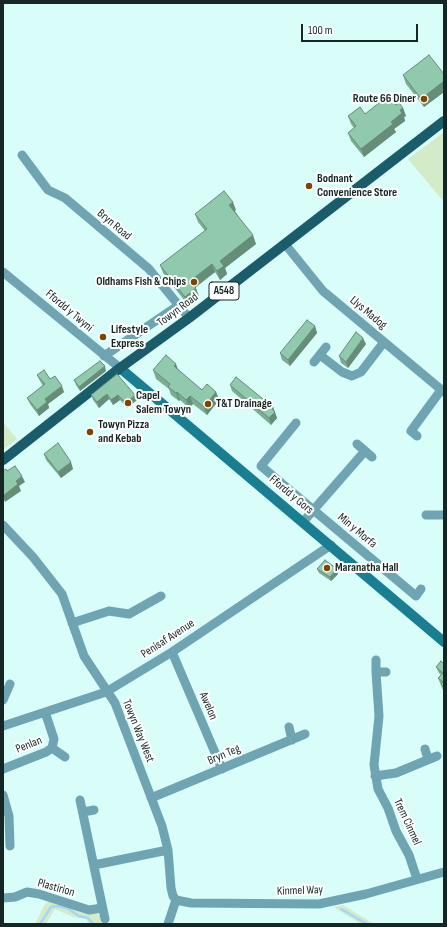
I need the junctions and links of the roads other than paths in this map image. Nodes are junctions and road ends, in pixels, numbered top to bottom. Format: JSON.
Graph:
{"nodes":[{"id":1,"x":444,"y":121,"type":"edge"},
{"id":2,"x":22,"y":155,"type":"dead end"},
{"id":3,"x":285,"y":244,"type":"junction"},
{"id":4,"x":3,"y":272,"type":"edge"},
{"id":5,"x":179,"y":305,"type":"junction"},
{"id":6,"x":190,"y":318,"type":"junction"},
{"id":7,"x":384,"y":342,"type":"junction"},
{"id":8,"x":326,"y":347,"type":"dead end"},
{"id":9,"x":104,"y":356,"type":"junction"},
{"id":10,"x":120,"y":368,"type":"junction"},
{"id":11,"x":442,"y":391,"type":"edge"},
{"id":12,"x":296,"y":423,"type":"dead end"},
{"id":13,"x":417,"y":436,"type":"dead end"},
{"id":14,"x":357,"y":444,"type":"dead end"},
{"id":15,"x":365,"y":451,"type":"junction"},
{"id":16,"x":372,"y":457,"type":"dead end"},
{"id":17,"x":3,"y":460,"type":"edge"},
{"id":18,"x":314,"y":510,"type":"junction"},
{"id":19,"x":426,"y":515,"type":"dead end"},
{"id":20,"x":444,"y":515,"type":"edge"},
{"id":21,"x":303,"y":522,"type":"junction"},
{"id":22,"x":3,"y":525,"type":"edge"},
{"id":23,"x":331,"y":546,"type":"junction"},
{"id":24,"x":421,"y":589,"type":"dead end"},
{"id":25,"x":161,"y":596,"type":"dead end"},
{"id":26,"x":72,"y":623,"type":"junction"},
{"id":27,"x":444,"y":642,"type":"edge"},
{"id":28,"x":172,"y":652,"type":"junction"},
{"id":29,"x":376,"y":660,"type":"dead end"},
{"id":30,"x":376,"y":672,"type":"junction"},
{"id":31,"x":386,"y":672,"type":"dead end"},
{"id":32,"x":10,"y":684,"type":"dead end"},
{"id":33,"x":106,"y":692,"type":"junction"},
{"id":34,"x":3,"y":700,"type":"edge"},
{"id":35,"x":45,"y":712,"type":"junction"},
{"id":36,"x":3,"y":726,"type":"edge"},
{"id":37,"x":289,"y":727,"type":"dead end"},
{"id":38,"x":305,"y":734,"type":"dead end"},
{"id":39,"x":292,"y":740,"type":"junction"},
{"id":40,"x":52,"y":748,"type":"junction"},
{"id":41,"x":425,"y":749,"type":"dead end"},
{"id":42,"x":65,"y":757,"type":"dead end"},
{"id":43,"x":3,"y":769,"type":"edge"},
{"id":44,"x":222,"y":769,"type":"junction"},
{"id":45,"x":375,"y":776,"type":"junction"},
{"id":46,"x":3,"y":795,"type":"edge"},
{"id":47,"x":151,"y":798,"type":"junction"},
{"id":48,"x":80,"y":800,"type":"dead end"},
{"id":49,"x":94,"y":810,"type":"dead end"},
{"id":50,"x":83,"y":812,"type":"junction"},
{"id":51,"x":10,"y":846,"type":"dead end"},
{"id":52,"x":168,"y":850,"type":"junction"},
{"id":53,"x":94,"y":865,"type":"junction"},
{"id":54,"x":444,"y":872,"type":"edge"},
{"id":55,"x":417,"y":880,"type":"junction"},
{"id":56,"x":3,"y":898,"type":"edge"},
{"id":57,"x":176,"y":900,"type":"junction"},
{"id":58,"x":102,"y":908,"type":"junction"},
{"id":59,"x":105,"y":919,"type":"dead end"},
{"id":60,"x":168,"y":924,"type":"edge"}],
"edges":[{"from":1,"to":3,"type":"main road","name":"Towyn Road","number":"A548"},
{"from":2,"to":5,"type":"street","name":"Bryn Road"},
{"from":3,"to":6,"type":"main road","name":"Towyn Road","number":"A548"},
{"from":3,"to":7,"type":"street","name":"Llys Madog"},
{"from":4,"to":9,"type":"street","name":"Ffordd y Twyni"},
{"from":5,"to":6,"type":"street","name":"Bryn Road"},
{"from":5,"to":9,"type":"street"},
{"from":6,"to":10,"type":"main road","name":"Towyn Road","number":"A548"},
{"from":7,"to":8,"type":"street"},
{"from":7,"to":11,"type":"street","name":"Llys Madog"},
{"from":9,"to":10,"type":"street","name":"Ffordd y Twyni"},
{"from":10,"to":17,"type":"main road","name":"Towyn Road","number":"A548"},
{"from":10,"to":21,"type":"street","name":"Ffordd y Gors"},
{"from":11,"to":13,"type":"street"},
{"from":12,"to":18,"type":"street","name":"Min y Morfa"},
{"from":14,"to":15,"type":"street"},
{"from":15,"to":16,"type":"street"},
{"from":15,"to":18,"type":"street"},
{"from":18,"to":21,"type":"street"},
{"from":18,"to":24,"type":"street","name":"Min y Morfa"},
{"from":19,"to":20,"type":"street"},
{"from":21,"to":23,"type":"street","name":"Ffordd y Gors"},
{"from":22,"to":26,"type":"street","name":"Towyn Way West"},
{"from":23,"to":27,"type":"street","name":"Ffordd y Gors"},
{"from":23,"to":28,"type":"street","name":"Penisaf Avenue"},
{"from":25,"to":26,"type":"street"},
{"from":26,"to":33,"type":"street","name":"Towyn Way West"},
{"from":28,"to":33,"type":"street","name":"Penisaf Avenue"},
{"from":28,"to":44,"type":"street","name":"Awelon"},
{"from":29,"to":30,"type":"street","name":"Trem Cinmel"},
{"from":30,"to":31,"type":"street"},
{"from":30,"to":45,"type":"street","name":"Trem Cinmel"},
{"from":32,"to":34,"type":"street"},
{"from":33,"to":35,"type":"street","name":"Penisaf Avenue"},
{"from":33,"to":47,"type":"street","name":"Towyn Way West"},
{"from":35,"to":36,"type":"street","name":"Penisaf Avenue"},
{"from":35,"to":40,"type":"street","name":"Penlan"},
{"from":37,"to":39,"type":"street"},
{"from":38,"to":39,"type":"street","name":"Bryn Teg"},
{"from":39,"to":44,"type":"street","name":"Bryn Teg"},
{"from":40,"to":42,"type":"street"},
{"from":40,"to":43,"type":"street","name":"Penlan"},
{"from":41,"to":45,"type":"street"},
{"from":44,"to":47,"type":"street","name":"Bryn Teg"},
{"from":45,"to":55,"type":"street","name":"Trem Cinmel"},
{"from":46,"to":51,"type":"street"},
{"from":47,"to":52,"type":"street","name":"Towyn Way West"},
{"from":48,"to":50,"type":"street"},
{"from":49,"to":50,"type":"street"},
{"from":50,"to":53,"type":"street"},
{"from":52,"to":53,"type":"street"},
{"from":52,"to":57,"type":"street","name":"Towyn Way West"},
{"from":53,"to":58,"type":"street"},
{"from":54,"to":55,"type":"street","name":"Kinmel Way"},
{"from":55,"to":57,"type":"street","name":"Kinmel Way"},
{"from":56,"to":58,"type":"street","name":"Plastirion"},
{"from":57,"to":60,"type":"street"},
{"from":58,"to":59,"type":"street"}]}
